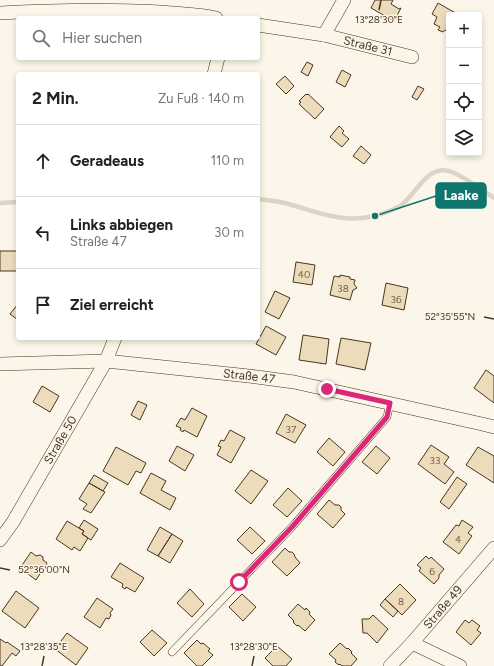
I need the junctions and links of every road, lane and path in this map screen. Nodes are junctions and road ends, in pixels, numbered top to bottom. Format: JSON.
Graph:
{"nodes":[{"id":1,"x":344,"y":0,"type":"edge"},
{"id":2,"x":0,"y":13,"type":"edge"},
{"id":3,"x":206,"y":16,"type":"edge"},
{"id":4,"x":260,"y":25,"type":"edge"},
{"id":5,"x":324,"y":35,"type":"junction"},
{"id":6,"x":412,"y":56,"type":"dead end"},
{"id":7,"x":218,"y":60,"type":"edge"},
{"id":8,"x":214,"y":72,"type":"edge"},
{"id":9,"x":114,"y":340,"type":"edge"},
{"id":10,"x":106,"y":361,"type":"junction"},
{"id":11,"x":0,"y":364,"type":"edge"},
{"id":12,"x":390,"y":403,"type":"junction"},
{"id":13,"x":494,"y":427,"type":"edge"},
{"id":14,"x":0,"y":540,"type":"edge"},
{"id":15,"x":494,"y":548,"type":"edge"},
{"id":16,"x":412,"y":643,"type":"junction"},
{"id":17,"x":172,"y":652,"type":"dead end"},
{"id":18,"x":390,"y":666,"type":"edge"},
{"id":19,"x":460,"y":666,"type":"edge"}],
"edges":[{"from":1,"to":5,"type":"street","name":"Straße 31"},
{"from":2,"to":3,"type":"street"},
{"from":4,"to":5,"type":"street","name":"Straße 31"},
{"from":5,"to":6,"type":"street","name":"Straße 31"},
{"from":7,"to":8,"type":"street"},
{"from":9,"to":10,"type":"street","name":"Straße 50"},
{"from":10,"to":11,"type":"street","name":"Straße 47"},
{"from":10,"to":12,"type":"street","name":"Straße 47"},
{"from":10,"to":14,"type":"street","name":"Straße 50"},
{"from":12,"to":13,"type":"street","name":"Straße 47"},
{"from":12,"to":17,"type":"lane"},
{"from":15,"to":16,"type":"street","name":"Straße 49"},
{"from":16,"to":18,"type":"street","name":"Straße 49"},
{"from":16,"to":19,"type":"street"}]}
